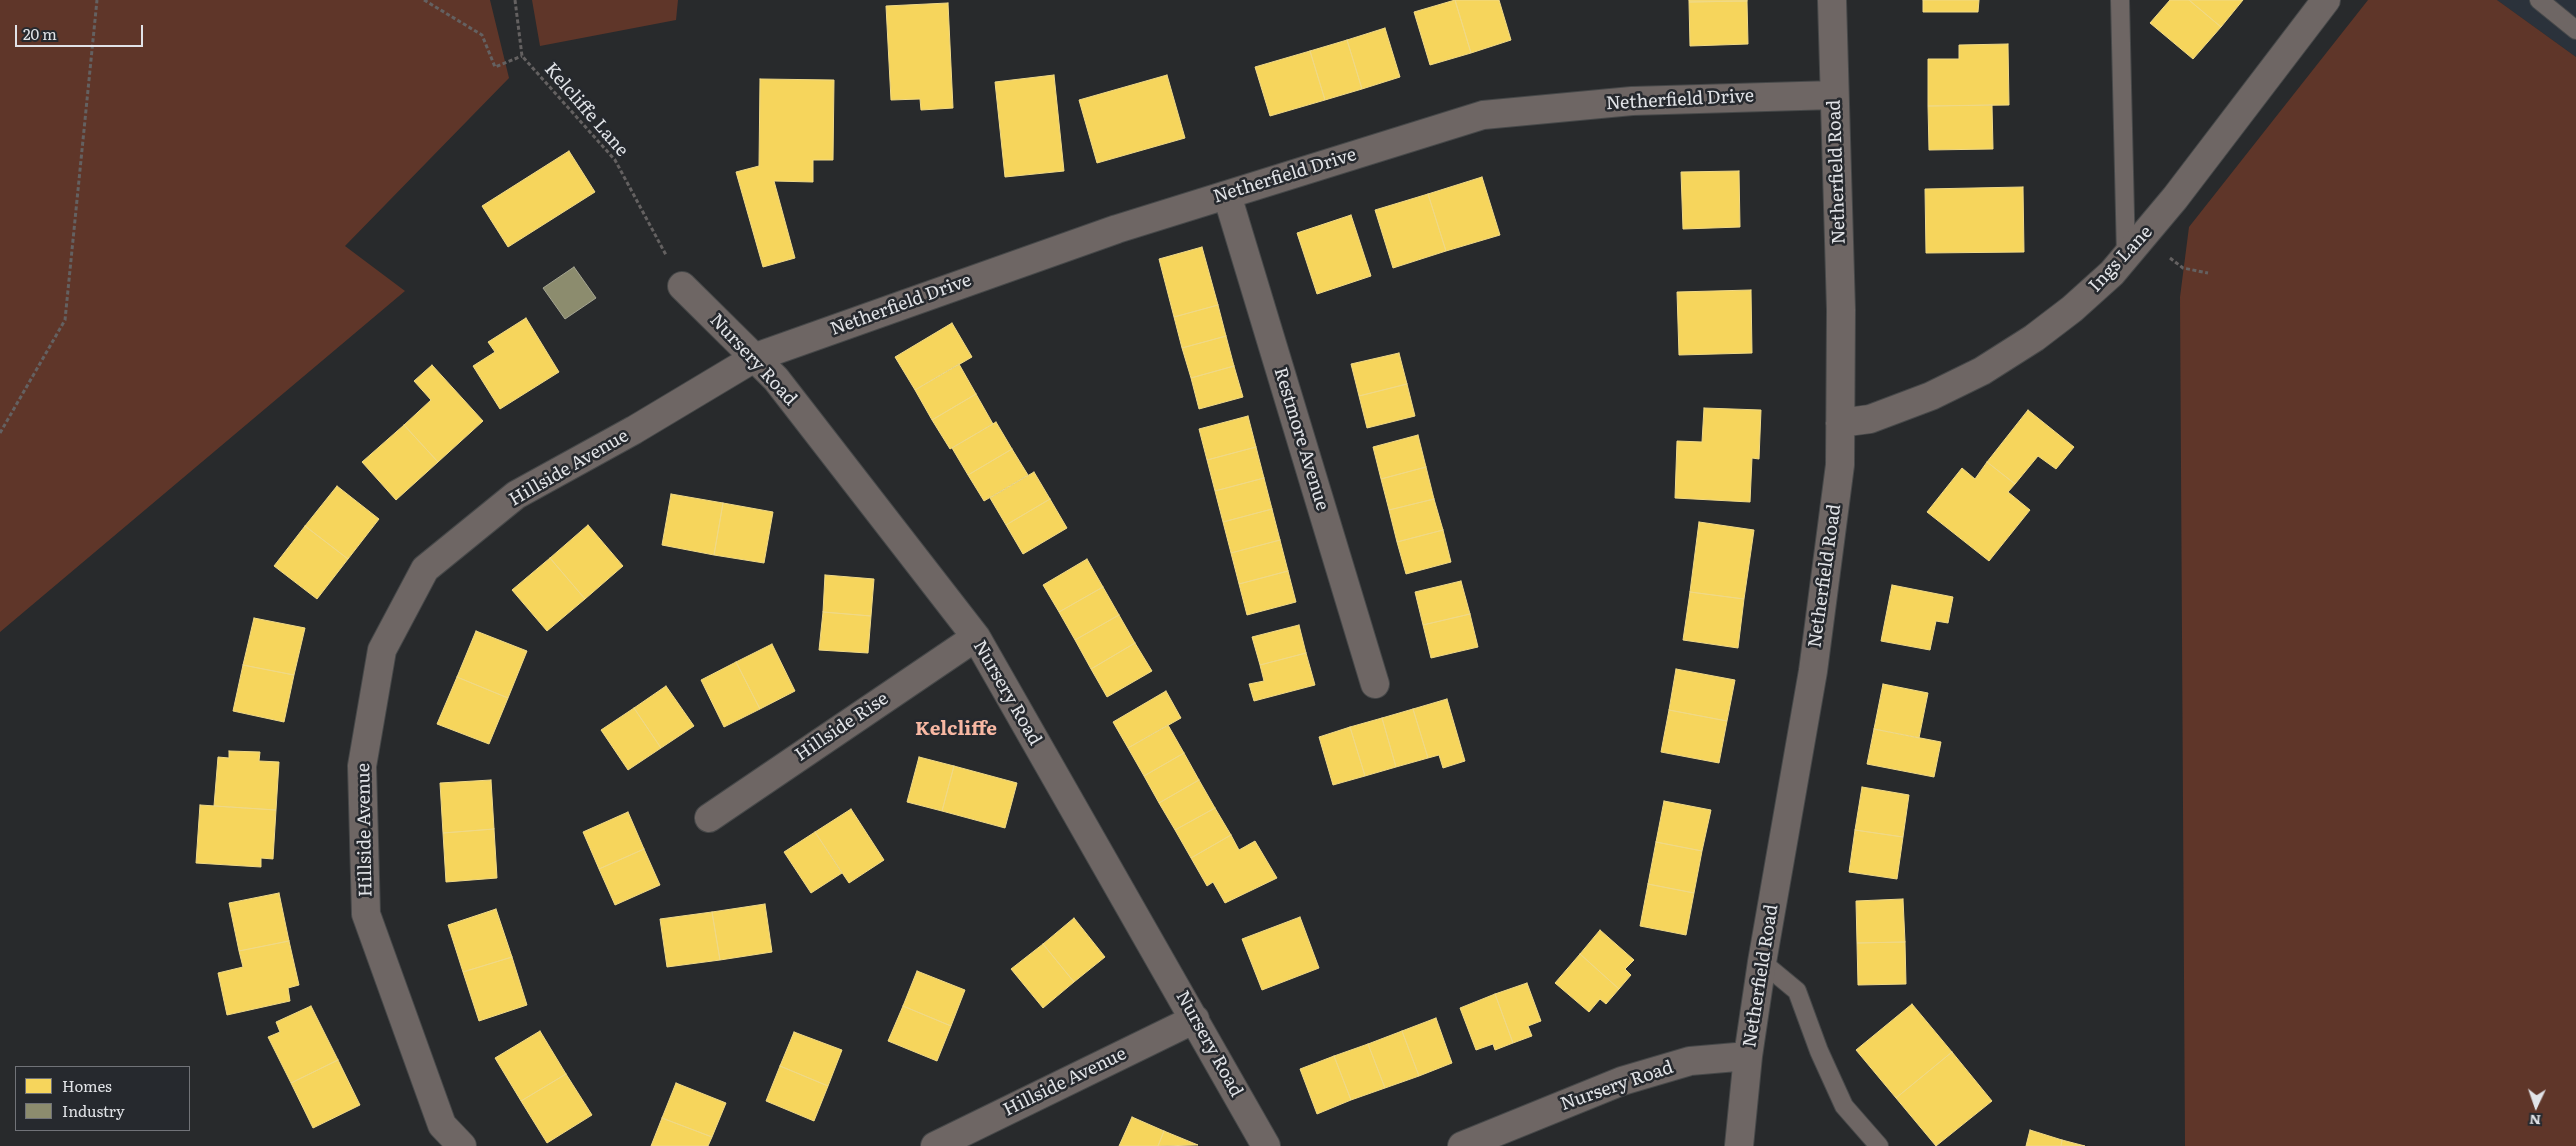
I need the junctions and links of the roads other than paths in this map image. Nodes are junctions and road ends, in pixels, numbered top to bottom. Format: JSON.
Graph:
{"nodes":[{"id":1,"x":1832,"y":0,"type":"edge"},
{"id":2,"x":2120,"y":0,"type":"edge"},
{"id":3,"x":2326,"y":0,"type":"edge"},
{"id":4,"x":2538,"y":0,"type":"edge"},
{"id":5,"x":2576,"y":30,"type":"edge"},
{"id":6,"x":1834,"y":95,"type":"junction"},
{"id":7,"x":1227,"y":194,"type":"junction"},
{"id":8,"x":2126,"y":257,"type":"junction"},
{"id":9,"x":682,"y":286,"type":"road end"},
{"id":10,"x":756,"y":357,"type":"junction"},
{"id":11,"x":1840,"y":423,"type":"junction"},
{"id":12,"x":976,"y":637,"type":"junction"},
{"id":13,"x":1375,"y":684,"type":"dead end"},
{"id":14,"x":709,"y":818,"type":"dead end"},
{"id":15,"x":1762,"y":962,"type":"junction"},
{"id":16,"x":1195,"y":1018,"type":"junction"},
{"id":17,"x":1748,"y":1056,"type":"junction"},
{"id":18,"x":462,"y":1146,"type":"edge"},
{"id":19,"x":935,"y":1146,"type":"edge"},
{"id":20,"x":1266,"y":1146,"type":"edge"},
{"id":21,"x":1462,"y":1146,"type":"edge"},
{"id":22,"x":1739,"y":1146,"type":"edge"},
{"id":23,"x":1879,"y":1146,"type":"edge"}],
"edges":[{"from":1,"to":6,"type":"street","name":"Netherfield Road"},
{"from":2,"to":8,"type":"lane"},
{"from":3,"to":8,"type":"street","name":"Ings Lane"},
{"from":4,"to":5,"type":"lane"},
{"from":6,"to":7,"type":"street","name":"Netherfield Drive"},
{"from":6,"to":11,"type":"street","name":"Netherfield Road"},
{"from":7,"to":10,"type":"street","name":"Netherfield Drive"},
{"from":7,"to":13,"type":"street","name":"Restmore Avenue"},
{"from":8,"to":11,"type":"street","name":"Ings Lane"},
{"from":9,"to":10,"type":"street","name":"Nursery Road"},
{"from":10,"to":12,"type":"street","name":"Nursery Road"},
{"from":10,"to":18,"type":"street","name":"Hillside Avenue"},
{"from":11,"to":15,"type":"street","name":"Netherfield Road"},
{"from":12,"to":14,"type":"street","name":"Hillside Rise"},
{"from":12,"to":16,"type":"street","name":"Nursery Road"},
{"from":15,"to":17,"type":"street","name":"Netherfield Road"},
{"from":15,"to":23,"type":"lane"},
{"from":16,"to":19,"type":"street","name":"Hillside Avenue"},
{"from":16,"to":20,"type":"street","name":"Nursery Road"},
{"from":17,"to":21,"type":"street","name":"Nursery Road"},
{"from":17,"to":22,"type":"street","name":"Netherfield Road"}]}
